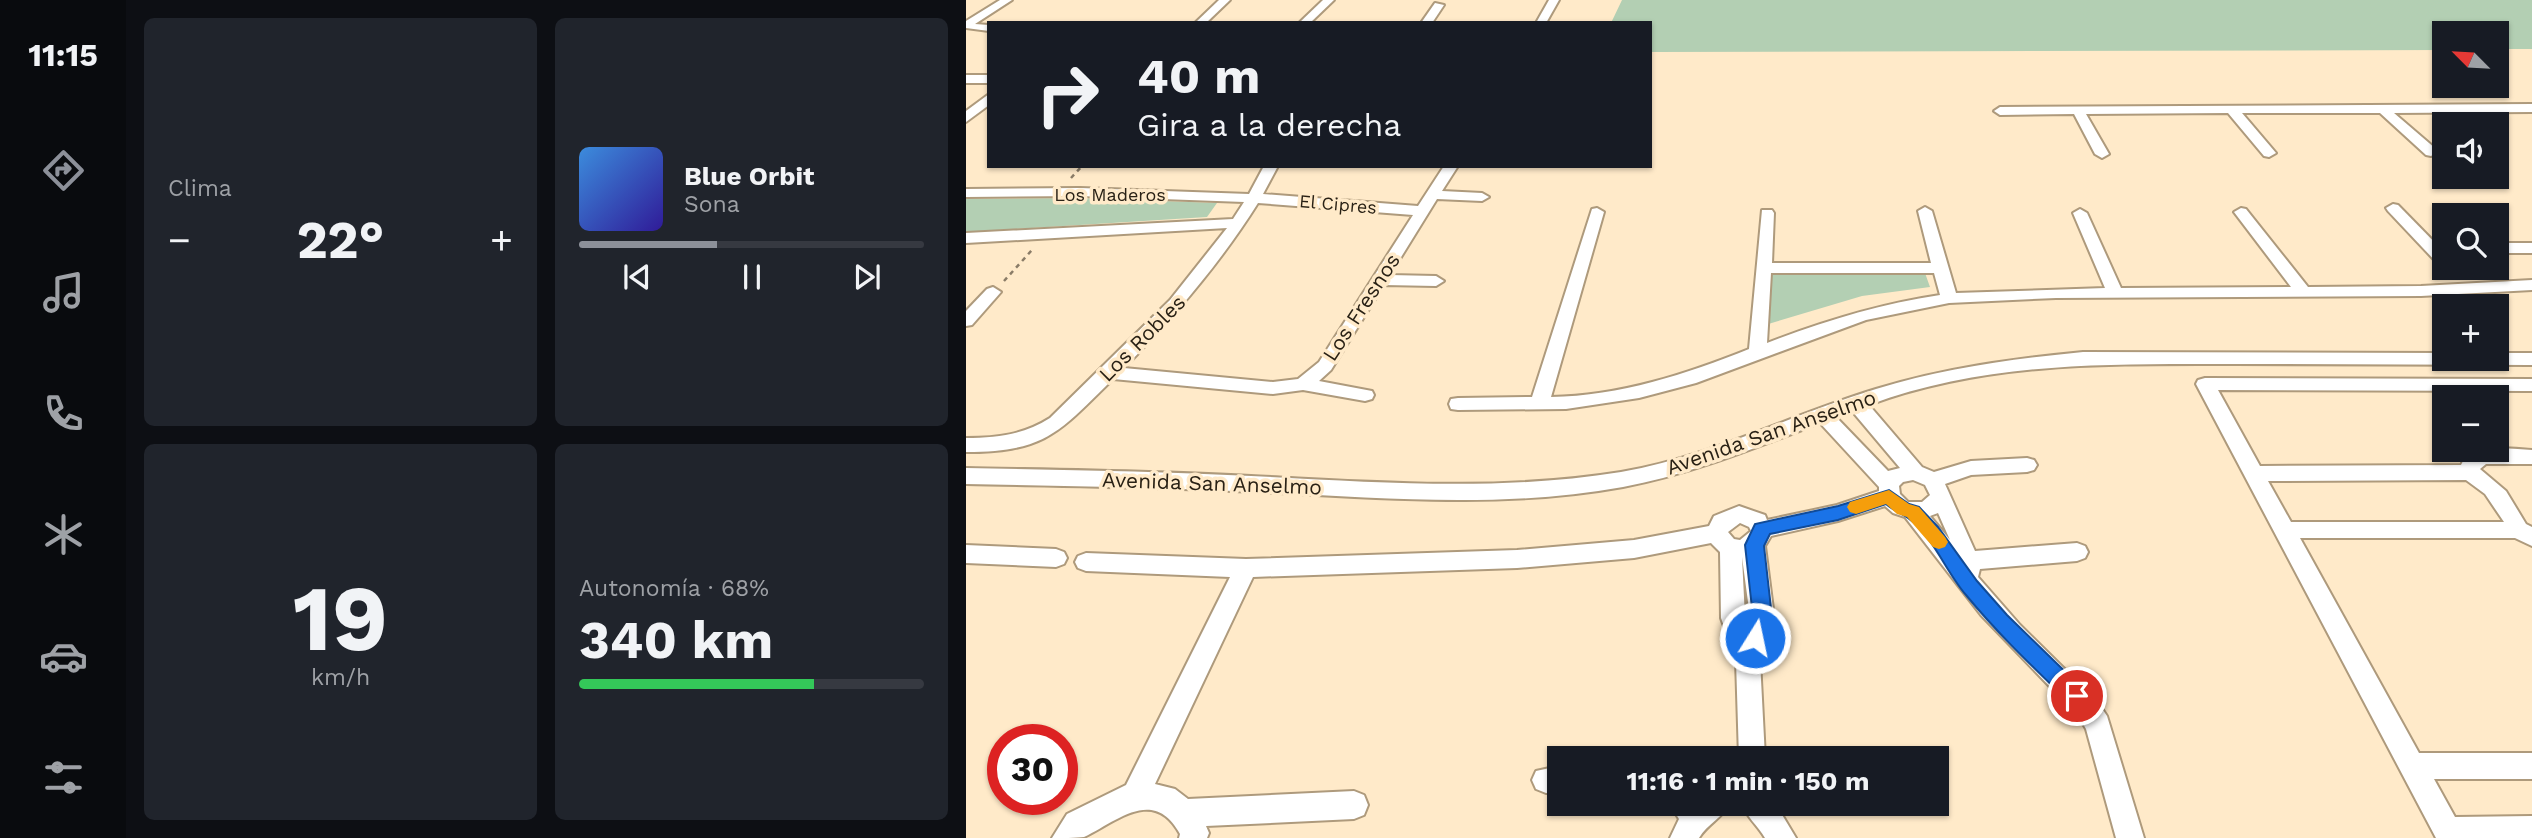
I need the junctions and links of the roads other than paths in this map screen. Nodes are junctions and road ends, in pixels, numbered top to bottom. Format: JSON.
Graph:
{"nodes":[{"id":1,"x":1007,"y":0,"type":"edge"},
{"id":2,"x":1225,"y":0,"type":"edge"},
{"id":3,"x":1329,"y":0,"type":"edge"},
{"id":4,"x":1554,"y":0,"type":"edge"},
{"id":5,"x":1439,"y":5,"type":"dead end"},
{"id":6,"x":1202,"y":21,"type":"edge"},
{"id":7,"x":1306,"y":21,"type":"edge"},
{"id":8,"x":1427,"y":21,"type":"edge"},
{"id":9,"x":1542,"y":21,"type":"edge"},
{"id":10,"x":987,"y":28,"type":"edge"},
{"id":11,"x":966,"y":79,"type":"edge"},
{"id":12,"x":987,"y":79,"type":"edge"},
{"id":13,"x":987,"y":100,"type":"edge"},
{"id":14,"x":2532,"y":108,"type":"edge"},
{"id":15,"x":2383,"y":109,"type":"junction"},
{"id":16,"x":2232,"y":110,"type":"junction"},
{"id":17,"x":2000,"y":111,"type":"dead end"},
{"id":18,"x":2078,"y":111,"type":"junction"},
{"id":19,"x":966,"y":118,"type":"edge"},
{"id":20,"x":2431,"y":152,"type":"dead end"},
{"id":21,"x":2269,"y":153,"type":"dead end"},
{"id":22,"x":2102,"y":154,"type":"dead end"},
{"id":23,"x":1270,"y":168,"type":"edge"},
{"id":24,"x":1450,"y":168,"type":"edge"},
{"id":25,"x":966,"y":193,"type":"edge"},
{"id":26,"x":1433,"y":195,"type":"junction"},
{"id":27,"x":1482,"y":197,"type":"dead end"},
{"id":28,"x":1254,"y":198,"type":"junction"},
{"id":29,"x":2393,"y":208,"type":"dead end"},
{"id":30,"x":1422,"y":211,"type":"junction"},
{"id":31,"x":1925,"y":211,"type":"dead end"},
{"id":32,"x":1597,"y":212,"type":"dead end"},
{"id":33,"x":2241,"y":212,"type":"dead end"},
{"id":34,"x":1767,"y":213,"type":"dead end"},
{"id":35,"x":2080,"y":213,"type":"dead end"},
{"id":36,"x":1240,"y":223,"type":"junction"},
{"id":37,"x":966,"y":238,"type":"edge"},
{"id":38,"x":2432,"y":243,"type":"edge"},
{"id":39,"x":2509,"y":248,"type":"edge"},
{"id":40,"x":2532,"y":248,"type":"edge"},
{"id":41,"x":1763,"y":268,"type":"junction"},
{"id":42,"x":1941,"y":268,"type":"junction"},
{"id":43,"x":1379,"y":280,"type":"junction"},
{"id":44,"x":2462,"y":280,"type":"edge"},
{"id":45,"x":1436,"y":281,"type":"dead end"},
{"id":46,"x":2532,"y":285,"type":"edge"},
{"id":47,"x":2469,"y":288,"type":"junction"},
{"id":48,"x":993,"y":292,"type":"road end"},
{"id":49,"x":2304,"y":292,"type":"junction"},
{"id":50,"x":2115,"y":293,"type":"junction"},
{"id":51,"x":1949,"y":299,"type":"junction"},
{"id":52,"x":966,"y":321,"type":"edge"},
{"id":53,"x":1758,"y":353,"type":"junction"},
{"id":54,"x":2532,"y":359,"type":"edge"},
{"id":55,"x":1108,"y":373,"type":"junction"},
{"id":56,"x":1303,"y":384,"type":"junction"},
{"id":57,"x":2532,"y":385,"type":"edge"},
{"id":58,"x":1365,"y":395,"type":"dead end"},
{"id":59,"x":1856,"y":403,"type":"junction"},
{"id":60,"x":1458,"y":404,"type":"dead end"},
{"id":61,"x":1539,"y":404,"type":"junction"},
{"id":62,"x":1823,"y":415,"type":"junction"},
{"id":63,"x":966,"y":445,"type":"edge"},
{"id":64,"x":2531,"y":457,"type":"edge"},
{"id":65,"x":2027,"y":465,"type":"dead end"},
{"id":66,"x":2469,"y":472,"type":"junction"},
{"id":67,"x":2254,"y":474,"type":"junction"},
{"id":68,"x":966,"y":476,"type":"edge"},
{"id":69,"x":1930,"y":482,"type":"junction"},
{"id":70,"x":1889,"y":490,"type":"junction"},
{"id":71,"x":1913,"y":512,"type":"junction"},
{"id":72,"x":2285,"y":530,"type":"junction"},
{"id":73,"x":2525,"y":534,"type":"edge"},
{"id":74,"x":1758,"y":537,"type":"junction"},
{"id":75,"x":1724,"y":540,"type":"junction"},
{"id":76,"x":2077,"y":552,"type":"dead end"},
{"id":77,"x":966,"y":554,"type":"edge"},
{"id":78,"x":1056,"y":558,"type":"dead end"},
{"id":79,"x":1968,"y":561,"type":"junction"},
{"id":80,"x":1086,"y":562,"type":"dead end"},
{"id":81,"x":1246,"y":568,"type":"junction"},
{"id":82,"x":1970,"y":587,"type":"junction"},
{"id":83,"x":1748,"y":660,"type":"junction"},
{"id":84,"x":1752,"y":746,"type":"edge"},
{"id":85,"x":2412,"y":766,"type":"junction"},
{"id":86,"x":2532,"y":766,"type":"edge"},
{"id":87,"x":1136,"y":795,"type":"junction"},
{"id":88,"x":1354,"y":805,"type":"dead end"},
{"id":89,"x":1767,"y":816,"type":"edge"},
{"id":90,"x":1189,"y":826,"type":"edge"},
{"id":91,"x":2532,"y":830,"type":"edge"},
{"id":92,"x":2449,"y":834,"type":"edge"},
{"id":93,"x":1066,"y":838,"type":"edge"},
{"id":94,"x":1782,"y":838,"type":"edge"},
{"id":95,"x":2130,"y":838,"type":"edge"}],
"edges":[{"from":1,"to":10,"type":"street"},
{"from":2,"to":6,"type":"street"},
{"from":3,"to":7,"type":"street"},
{"from":4,"to":9,"type":"street"},
{"from":5,"to":8,"type":"street"},
{"from":11,"to":12,"type":"street"},
{"from":13,"to":19,"type":"street"},
{"from":14,"to":15,"type":"street"},
{"from":15,"to":16,"type":"street"},
{"from":15,"to":20,"type":"street"},
{"from":16,"to":18,"type":"street"},
{"from":16,"to":21,"type":"street"},
{"from":17,"to":18,"type":"street"},
{"from":18,"to":22,"type":"street"},
{"from":23,"to":28,"type":"street","name":"Los Robles"},
{"from":24,"to":26,"type":"street","name":"Los Fresnos"},
{"from":25,"to":28,"type":"street","name":"Los Maderos"},
{"from":26,"to":27,"type":"street"},
{"from":26,"to":30,"type":"street","name":"Los Fresnos"},
{"from":28,"to":30,"type":"street","name":"El Cipres"},
{"from":28,"to":36,"type":"street","name":"Los Robles"},
{"from":29,"to":38,"type":"street"},
{"from":30,"to":43,"type":"street","name":"Los Fresnos"},
{"from":31,"to":42,"type":"street"},
{"from":32,"to":61,"type":"street"},
{"from":33,"to":49,"type":"street"},
{"from":34,"to":41,"type":"street"},
{"from":35,"to":50,"type":"street"},
{"from":36,"to":37,"type":"street","name":"Los Maderos"},
{"from":36,"to":55,"type":"street","name":"Los Robles"},
{"from":39,"to":40,"type":"street"},
{"from":41,"to":42,"type":"street"},
{"from":41,"to":53,"type":"street"},
{"from":42,"to":51,"type":"street"},
{"from":43,"to":45,"type":"street"},
{"from":43,"to":56,"type":"street","name":"Los Fresnos"},
{"from":44,"to":47,"type":"street"},
{"from":46,"to":47,"type":"street"},
{"from":47,"to":49,"type":"street"},
{"from":48,"to":52,"type":"street"},
{"from":49,"to":50,"type":"street"},
{"from":50,"to":51,"type":"street"},
{"from":51,"to":53,"type":"street"},
{"from":53,"to":61,"type":"street"},
{"from":54,"to":59,"type":"street","name":"Avenida San Anselmo"},
{"from":55,"to":56,"type":"street"},
{"from":55,"to":63,"type":"street","name":"Los Robles"},
{"from":56,"to":58,"type":"street"},
{"from":57,"to":67,"type":"street"},
{"from":59,"to":62,"type":"street","name":"Avenida San Anselmo"},
{"from":59,"to":69,"type":"street"},
{"from":60,"to":61,"type":"street"},
{"from":62,"to":68,"type":"street","name":"Avenida San Anselmo"},
{"from":62,"to":70,"type":"street"},
{"from":64,"to":66,"type":"street"},
{"from":65,"to":69,"type":"street"},
{"from":66,"to":67,"type":"street"},
{"from":66,"to":73,"type":"street"},
{"from":67,"to":72,"type":"street"},
{"from":69,"to":70,"type":"street"},
{"from":69,"to":71,"type":"street"},
{"from":69,"to":79,"type":"street"},
{"from":70,"to":71,"type":"street"},
{"from":70,"to":74,"type":"street"},
{"from":71,"to":82,"type":"street"},
{"from":72,"to":73,"type":"street"},
{"from":72,"to":85,"type":"street"},
{"from":74,"to":75,"type":"street"},
{"from":74,"to":75,"type":"street"},
{"from":74,"to":83,"type":"street"},
{"from":75,"to":81,"type":"street"},
{"from":75,"to":83,"type":"street"},
{"from":76,"to":79,"type":"street"},
{"from":77,"to":78,"type":"street"},
{"from":79,"to":82,"type":"street"},
{"from":80,"to":81,"type":"street"},
{"from":81,"to":87,"type":"street"},
{"from":82,"to":95,"type":"street"},
{"from":83,"to":84,"type":"street"},
{"from":85,"to":86,"type":"street"},
{"from":85,"to":92,"type":"street"},
{"from":87,"to":90,"type":"street"},
{"from":87,"to":93,"type":"street"},
{"from":88,"to":90,"type":"street"},
{"from":89,"to":94,"type":"street"},
{"from":91,"to":92,"type":"street"}]}
